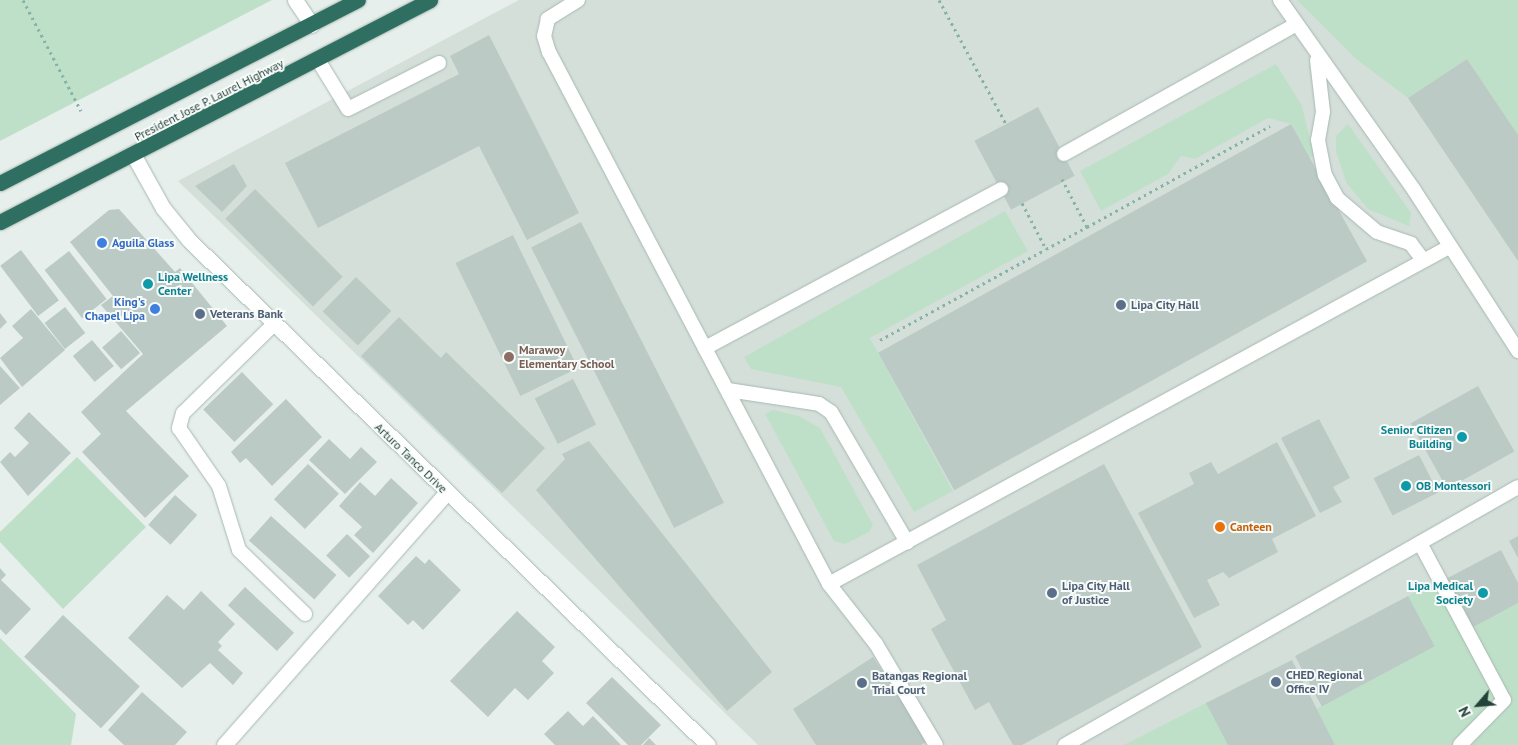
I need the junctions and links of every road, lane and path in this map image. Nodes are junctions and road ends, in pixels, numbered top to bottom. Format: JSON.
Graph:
{"nodes":[{"id":1,"x":23,"y":0,"type":"edge"},
{"id":2,"x":295,"y":0,"type":"edge"},
{"id":3,"x":358,"y":0,"type":"edge"},
{"id":4,"x":430,"y":0,"type":"edge"},
{"id":5,"x":578,"y":0,"type":"edge"},
{"id":6,"x":939,"y":0,"type":"edge"},
{"id":7,"x":1280,"y":0,"type":"edge"},
{"id":8,"x":312,"y":25,"type":"junction"},
{"id":9,"x":1295,"y":25,"type":"junction"},
{"id":10,"x":1315,"y":54,"type":"junction"},
{"id":11,"x":318,"y":60,"type":"junction"},
{"id":12,"x":439,"y":64,"type":"dead end"},
{"id":13,"x":81,"y":111,"type":"dead end"},
{"id":14,"x":1006,"y":124,"type":"dead end"},
{"id":15,"x":1270,"y":126,"type":"dead end"},
{"id":16,"x":1064,"y":154,"type":"dead end"},
{"id":17,"x":134,"y":156,"type":"junction"},
{"id":18,"x":1059,"y":174,"type":"dead end"},
{"id":19,"x":0,"y":182,"type":"edge"},
{"id":20,"x":1002,"y":189,"type":"dead end"},
{"id":21,"x":1018,"y":196,"type":"dead end"},
{"id":22,"x":0,"y":222,"type":"edge"},
{"id":23,"x":1087,"y":227,"type":"junction"},
{"id":24,"x":1067,"y":238,"type":"junction"},
{"id":25,"x":1070,"y":244,"type":"dead end"},
{"id":26,"x":1449,"y":246,"type":"junction"},
{"id":27,"x":1046,"y":249,"type":"junction"},
{"id":28,"x":1423,"y":260,"type":"junction"},
{"id":29,"x":273,"y":324,"type":"junction"},
{"id":30,"x":880,"y":340,"type":"dead end"},
{"id":31,"x":705,"y":348,"type":"junction"},
{"id":32,"x":1518,"y":350,"type":"edge"},
{"id":33,"x":728,"y":390,"type":"junction"},
{"id":34,"x":1518,"y":487,"type":"edge"},
{"id":35,"x":447,"y":492,"type":"junction"},
{"id":36,"x":907,"y":542,"type":"junction"},
{"id":37,"x":1420,"y":543,"type":"junction"},
{"id":38,"x":829,"y":584,"type":"junction"},
{"id":39,"x":305,"y":614,"type":"dead end"},
{"id":40,"x":1474,"y":739,"type":"edge"},
{"id":41,"x":224,"y":745,"type":"edge"},
{"id":42,"x":708,"y":745,"type":"edge"},
{"id":43,"x":936,"y":745,"type":"edge"},
{"id":44,"x":1065,"y":745,"type":"edge"},
{"id":45,"x":1460,"y":745,"type":"edge"}],
"edges":[{"from":1,"to":13,"type":"path"},
{"from":2,"to":8,"type":"street"},
{"from":3,"to":8,"type":"highway","name":"President Jose P. Laurel Highway"},
{"from":4,"to":11,"type":"highway","name":"President Jose P. Laurel Highway"},
{"from":5,"to":31,"type":"lane"},
{"from":6,"to":14,"type":"path"},
{"from":7,"to":9,"type":"lane"},
{"from":8,"to":19,"type":"highway","name":"President Jose P. Laurel Highway"},
{"from":9,"to":10,"type":"lane"},
{"from":9,"to":16,"type":"lane"},
{"from":10,"to":26,"type":"lane"},
{"from":10,"to":28,"type":"lane"},
{"from":11,"to":12,"type":"lane"},
{"from":11,"to":17,"type":"highway","name":"President Jose P. Laurel Highway"},
{"from":15,"to":23,"type":"path"},
{"from":17,"to":22,"type":"highway","name":"President Jose P. Laurel Highway"},
{"from":17,"to":29,"type":"street","name":"Arturo Tanco Drive"},
{"from":18,"to":23,"type":"path"},
{"from":20,"to":31,"type":"lane"},
{"from":21,"to":27,"type":"path"},
{"from":23,"to":24,"type":"path"},
{"from":24,"to":25,"type":"path"},
{"from":24,"to":27,"type":"path"},
{"from":26,"to":28,"type":"lane"},
{"from":26,"to":32,"type":"lane"},
{"from":27,"to":30,"type":"path"},
{"from":28,"to":36,"type":"lane"},
{"from":29,"to":35,"type":"street","name":"Arturo Tanco Drive"},
{"from":29,"to":39,"type":"lane"},
{"from":31,"to":33,"type":"lane"},
{"from":33,"to":36,"type":"lane"},
{"from":33,"to":38,"type":"lane"},
{"from":34,"to":37,"type":"lane"},
{"from":35,"to":41,"type":"street"},
{"from":35,"to":42,"type":"street","name":"Arturo Tanco Drive"},
{"from":36,"to":38,"type":"lane"},
{"from":37,"to":40,"type":"lane"},
{"from":37,"to":44,"type":"lane"},
{"from":38,"to":43,"type":"lane"},
{"from":40,"to":45,"type":"lane"}]}
